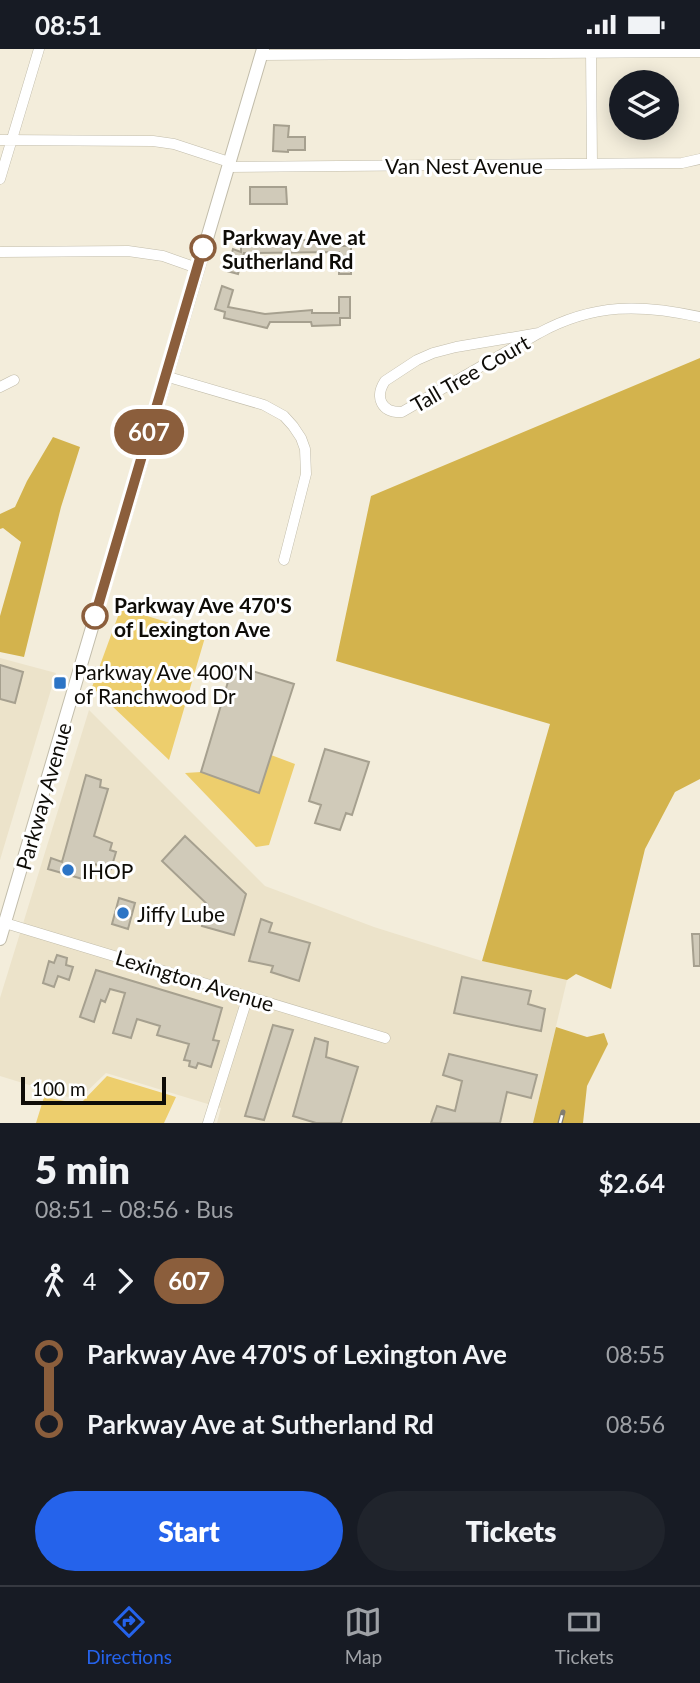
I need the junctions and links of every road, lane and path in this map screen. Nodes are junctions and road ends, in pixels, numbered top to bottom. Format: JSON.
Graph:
{"nodes":[{"id":1,"x":39,"y":49,"type":"edge"},
{"id":2,"x":262,"y":51,"type":"edge"},
{"id":3,"x":591,"y":51,"type":"edge"},
{"id":4,"x":700,"y":52,"type":"edge"},
{"id":5,"x":0,"y":140,"type":"edge"},
{"id":6,"x":11,"y":140,"type":"junction"},
{"id":7,"x":700,"y":159,"type":"edge"},
{"id":8,"x":228,"y":164,"type":"junction"},
{"id":9,"x":592,"y":164,"type":"junction"},
{"id":10,"x":0,"y":179,"type":"edge"},
{"id":11,"x":0,"y":252,"type":"edge"},
{"id":12,"x":197,"y":268,"type":"junction"},
{"id":13,"x":700,"y":317,"type":"edge"},
{"id":14,"x":540,"y":333,"type":"junction"},
{"id":15,"x":165,"y":376,"type":"junction"},
{"id":16,"x":14,"y":380,"type":"dead end"},
{"id":17,"x":0,"y":387,"type":"edge"},
{"id":18,"x":284,"y":560,"type":"dead end"},
{"id":19,"x":2,"y":922,"type":"edge"},
{"id":20,"x":0,"y":939,"type":"edge"},
{"id":21,"x":248,"y":996,"type":"junction"},
{"id":22,"x":384,"y":1038,"type":"dead end"},
{"id":23,"x":208,"y":1123,"type":"edge"}],
"edges":[{"from":1,"to":6,"type":"street"},
{"from":2,"to":3,"type":"street"},
{"from":2,"to":8,"type":"main road","name":"Parkway Avenue"},
{"from":3,"to":4,"type":"street"},
{"from":3,"to":9,"type":"street"},
{"from":5,"to":6,"type":"street","name":"Van Nest Avenue"},
{"from":6,"to":8,"type":"street","name":"Van Nest Avenue"},
{"from":6,"to":10,"type":"street"},
{"from":7,"to":9,"type":"street","name":"Van Nest Avenue"},
{"from":8,"to":9,"type":"street","name":"Van Nest Avenue"},
{"from":8,"to":12,"type":"main road","name":"Parkway Avenue"},
{"from":11,"to":12,"type":"street"},
{"from":12,"to":15,"type":"main road","name":"Parkway Avenue"},
{"from":13,"to":14,"type":"street","name":"Tall Tree Court"},
{"from":14,"to":14,"type":"street","name":"Tall Tree Court"},
{"from":15,"to":18,"type":"street"},
{"from":15,"to":19,"type":"main road","name":"Parkway Avenue"},
{"from":16,"to":17,"type":"street"},
{"from":19,"to":20,"type":"main road","name":"Parkway Avenue"},
{"from":19,"to":21,"type":"street","name":"Lexington Avenue"},
{"from":21,"to":22,"type":"street","name":"Lexington Avenue"},
{"from":21,"to":23,"type":"street"}]}
